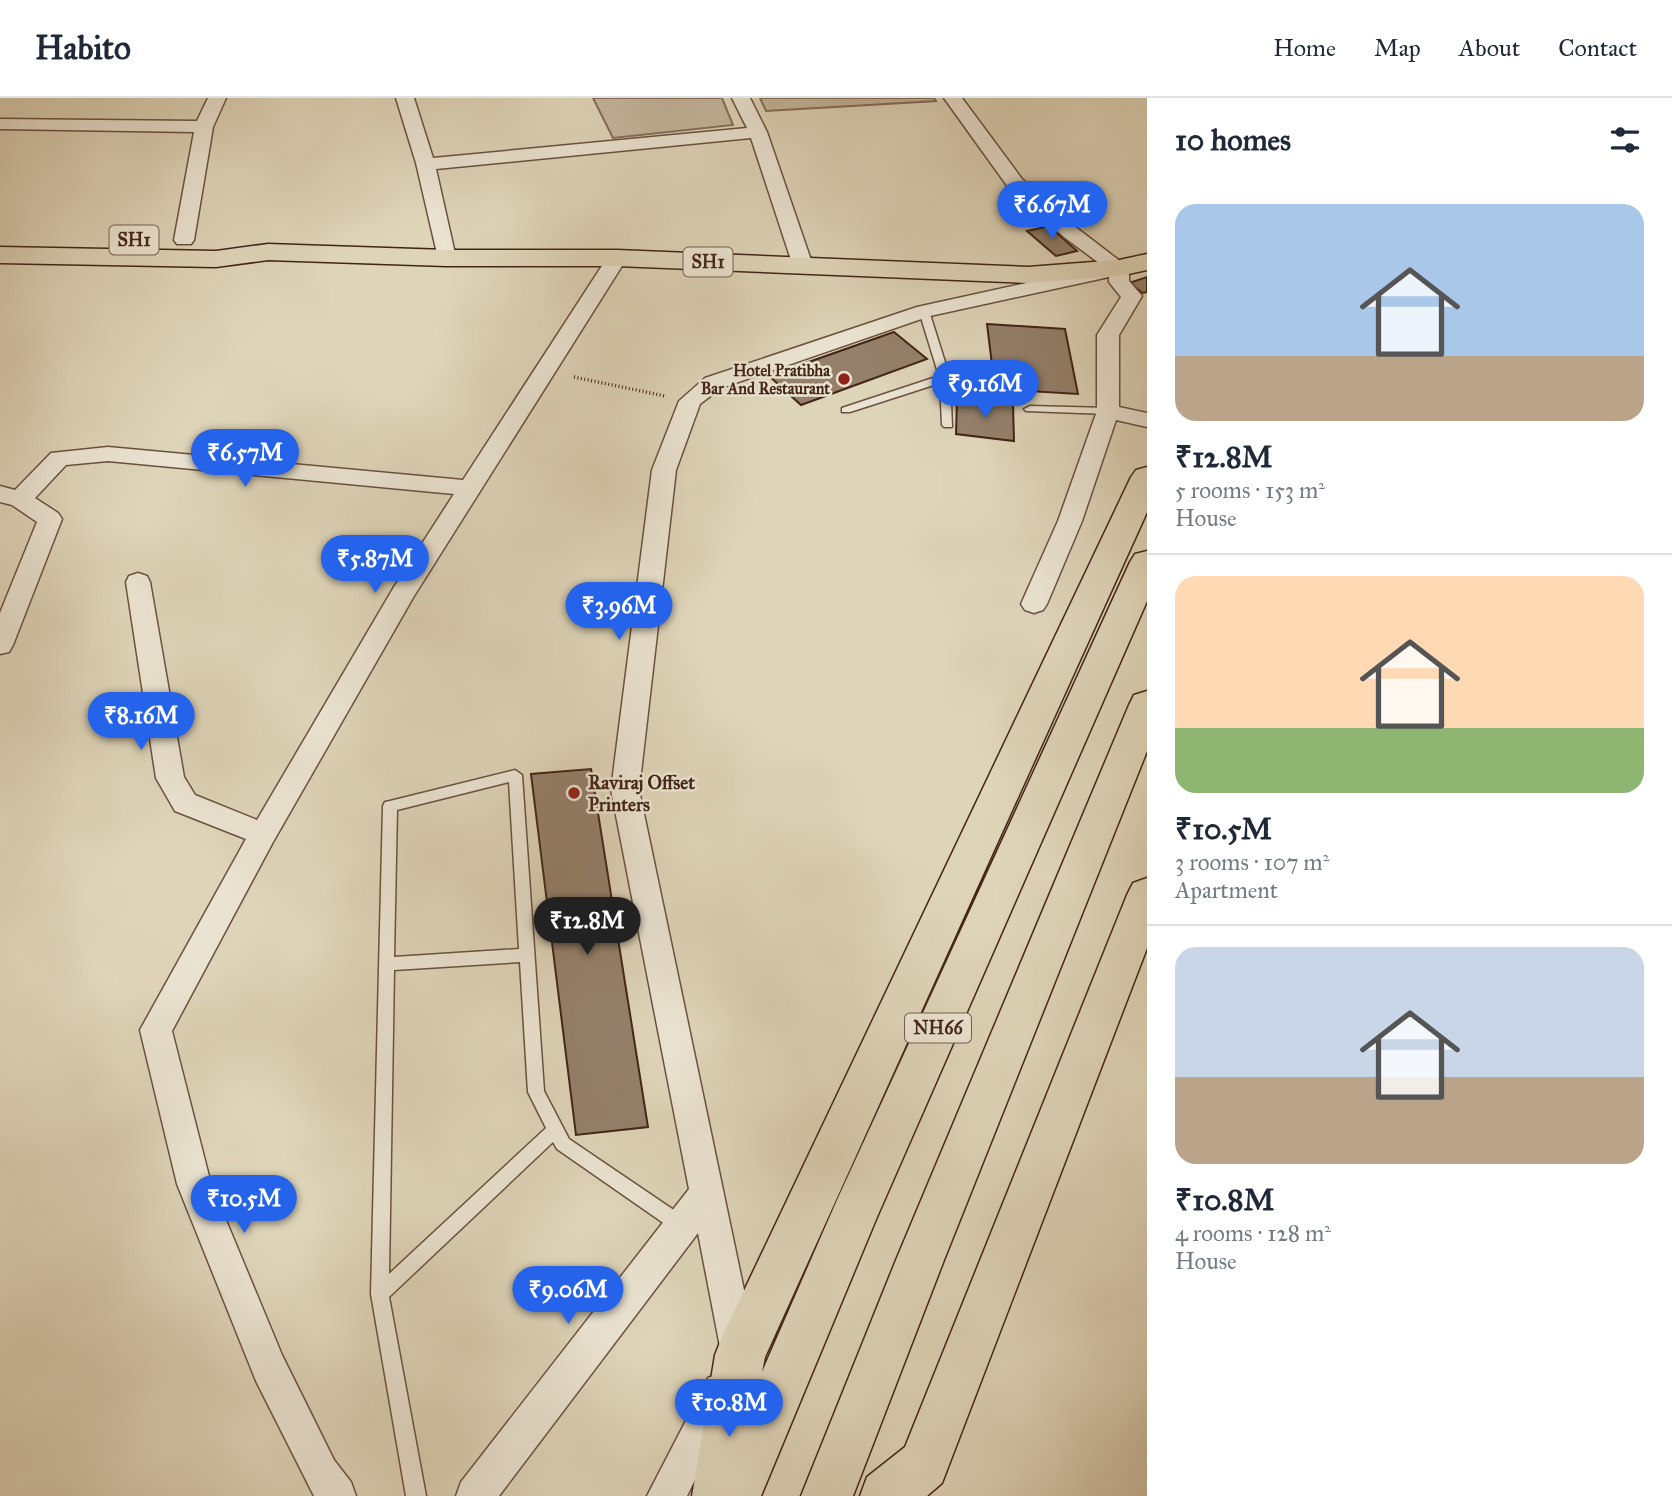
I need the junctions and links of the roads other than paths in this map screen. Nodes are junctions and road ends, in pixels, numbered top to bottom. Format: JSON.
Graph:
{"nodes":[{"id":1,"x":217,"y":98,"type":"edge"},
{"id":2,"x":405,"y":98,"type":"edge"},
{"id":3,"x":741,"y":98,"type":"edge"},
{"id":4,"x":953,"y":98,"type":"edge"},
{"id":5,"x":0,"y":124,"type":"edge"},
{"id":6,"x":204,"y":127,"type":"junction"},
{"id":7,"x":758,"y":132,"type":"junction"},
{"id":8,"x":425,"y":164,"type":"junction"},
{"id":9,"x":0,"y":238,"type":"edge"},
{"id":10,"x":184,"y":240,"type":"junction"},
{"id":11,"x":268,"y":252,"type":"junction"},
{"id":12,"x":0,"y":255,"type":"edge"},
{"id":13,"x":446,"y":258,"type":"junction"},
{"id":14,"x":617,"y":258,"type":"junction"},
{"id":15,"x":1147,"y":262,"type":"edge"},
{"id":16,"x":803,"y":266,"type":"junction"},
{"id":17,"x":1119,"y":268,"type":"junction"},
{"id":18,"x":924,"y":311,"type":"junction"},
{"id":19,"x":945,"y":378,"type":"junction"},
{"id":20,"x":1030,"y":409,"type":"dead end"},
{"id":21,"x":846,"y":410,"type":"dead end"},
{"id":22,"x":1108,"y":411,"type":"junction"},
{"id":23,"x":1147,"y":420,"type":"edge"},
{"id":24,"x":948,"y":425,"type":"dead end"},
{"id":25,"x":1147,"y":477,"type":"edge"},
{"id":26,"x":470,"y":488,"type":"junction"},
{"id":27,"x":10,"y":497,"type":"edge"},
{"id":28,"x":1147,"y":562,"type":"edge"},
{"id":29,"x":138,"y":582,"type":"dead end"},
{"id":30,"x":1034,"y":604,"type":"dead end"},
{"id":31,"x":0,"y":645,"type":"edge"},
{"id":32,"x":1147,"y":705,"type":"edge"},
{"id":33,"x":263,"y":834,"type":"junction"},
{"id":34,"x":1147,"y":895,"type":"edge"},
{"id":35,"x":527,"y":955,"type":"junction"},
{"id":36,"x":387,"y":964,"type":"junction"},
{"id":37,"x":556,"y":1129,"type":"junction"},
{"id":38,"x":707,"y":1193,"type":"junction"},
{"id":39,"x":681,"y":1225,"type":"junction"},
{"id":40,"x":380,"y":1294,"type":"junction"},
{"id":41,"x":740,"y":1356,"type":"junction"},
{"id":42,"x":337,"y":1496,"type":"edge"},
{"id":43,"x":416,"y":1496,"type":"edge"},
{"id":44,"x":475,"y":1496,"type":"edge"},
{"id":45,"x":666,"y":1496,"type":"edge"},
{"id":46,"x":718,"y":1496,"type":"edge"},
{"id":47,"x":735,"y":1496,"type":"edge"},
{"id":48,"x":827,"y":1496,"type":"edge"},
{"id":49,"x":886,"y":1496,"type":"edge"}],
"edges":[{"from":1,"to":6,"type":"street"},
{"from":2,"to":8,"type":"street"},
{"from":3,"to":7,"type":"street"},
{"from":4,"to":17,"type":"street"},
{"from":5,"to":6,"type":"street"},
{"from":6,"to":10,"type":"street"},
{"from":7,"to":8,"type":"street"},
{"from":7,"to":16,"type":"street"},
{"from":8,"to":13,"type":"street"},
{"from":9,"to":10,"type":"main road","number":"SH1"},
{"from":10,"to":11,"type":"main road","number":"SH1"},
{"from":11,"to":12,"type":"main road","number":"SH1"},
{"from":11,"to":13,"type":"main road","number":"SH1"},
{"from":13,"to":14,"type":"main road","number":"SH1"},
{"from":14,"to":16,"type":"main road","number":"SH1"},
{"from":14,"to":26,"type":"street"},
{"from":15,"to":17,"type":"main road","number":"SH1"},
{"from":16,"to":17,"type":"main road","number":"SH1"},
{"from":17,"to":18,"type":"street"},
{"from":17,"to":22,"type":"street"},
{"from":18,"to":19,"type":"lane"},
{"from":18,"to":38,"type":"street"},
{"from":19,"to":21,"type":"lane"},
{"from":19,"to":24,"type":"lane"},
{"from":20,"to":22,"type":"lane"},
{"from":22,"to":23,"type":"street"},
{"from":22,"to":30,"type":"street"},
{"from":25,"to":41,"type":"main road"},
{"from":26,"to":27,"type":"street"},
{"from":26,"to":33,"type":"street"},
{"from":27,"to":31,"type":"street"},
{"from":28,"to":47,"type":"main road","number":"NH66"},
{"from":29,"to":33,"type":"street"},
{"from":32,"to":48,"type":"main road"},
{"from":33,"to":42,"type":"street"},
{"from":34,"to":49,"type":"main road"},
{"from":35,"to":36,"type":"lane"},
{"from":35,"to":36,"type":"lane"},
{"from":35,"to":37,"type":"lane"},
{"from":36,"to":40,"type":"lane"},
{"from":37,"to":39,"type":"lane"},
{"from":37,"to":40,"type":"lane"},
{"from":38,"to":39,"type":"street"},
{"from":38,"to":41,"type":"street"},
{"from":39,"to":44,"type":"street"},
{"from":40,"to":43,"type":"lane"},
{"from":41,"to":45,"type":"street"},
{"from":41,"to":46,"type":"main road"}]}
